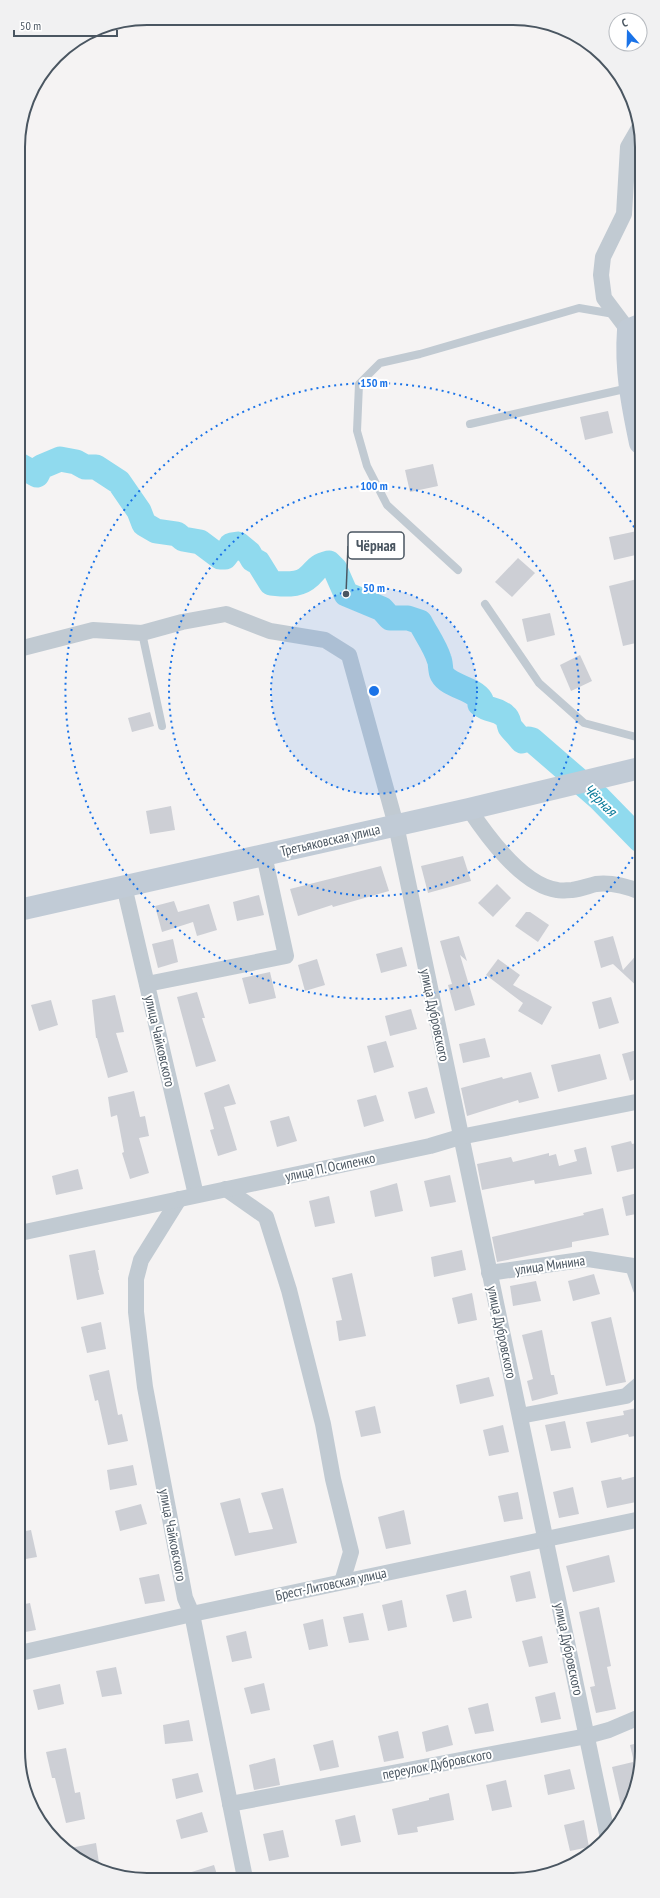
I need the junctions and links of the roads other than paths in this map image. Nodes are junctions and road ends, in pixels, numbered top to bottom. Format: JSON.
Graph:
{"nodes":[{"id":1,"x":635,"y":136,"type":"edge"},
{"id":2,"x":628,"y":323,"type":"edge"},
{"id":3,"x":629,"y":388,"type":"junction"},
{"id":4,"x":635,"y":418,"type":"edge"},
{"id":5,"x":470,"y":424,"type":"dead end"},
{"id":6,"x":458,"y":570,"type":"dead end"},
{"id":7,"x":485,"y":604,"type":"dead end"},
{"id":8,"x":142,"y":633,"type":"junction"},
{"id":9,"x":25,"y":647,"type":"edge"},
{"id":10,"x":162,"y":726,"type":"dead end"},
{"id":11,"x":635,"y":737,"type":"edge"},
{"id":12,"x":635,"y":769,"type":"edge"},
{"id":13,"x":469,"y":809,"type":"junction"},
{"id":14,"x":396,"y":825,"type":"junction"},
{"id":15,"x":264,"y":855,"type":"junction"},
{"id":16,"x":124,"y":886,"type":"junction"},
{"id":17,"x":635,"y":890,"type":"edge"},
{"id":18,"x":25,"y":909,"type":"edge"},
{"id":19,"x":147,"y":984,"type":"junction"},
{"id":20,"x":635,"y":1102,"type":"edge"},
{"id":21,"x":460,"y":1137,"type":"junction"},
{"id":22,"x":226,"y":1189,"type":"junction"},
{"id":23,"x":196,"y":1195,"type":"junction"},
{"id":24,"x":179,"y":1199,"type":"junction"},
{"id":25,"x":25,"y":1232,"type":"edge"},
{"id":26,"x":635,"y":1272,"type":"edge"},
{"id":27,"x":489,"y":1273,"type":"junction"},
{"id":28,"x":635,"y":1388,"type":"edge"},
{"id":29,"x":520,"y":1416,"type":"junction"},
{"id":30,"x":635,"y":1520,"type":"edge"},
{"id":31,"x":546,"y":1539,"type":"junction"},
{"id":32,"x":342,"y":1582,"type":"junction"},
{"id":33,"x":192,"y":1614,"type":"junction"},
{"id":34,"x":25,"y":1652,"type":"edge"},
{"id":35,"x":635,"y":1719,"type":"edge"},
{"id":36,"x":587,"y":1736,"type":"junction"},
{"id":37,"x":230,"y":1804,"type":"junction"},
{"id":38,"x":606,"y":1829,"type":"edge"},
{"id":39,"x":244,"y":1873,"type":"edge"}],
"edges":[{"from":1,"to":2,"type":"street"},
{"from":2,"to":3,"type":"street"},
{"from":2,"to":6,"type":"lane"},
{"from":3,"to":4,"type":"street"},
{"from":3,"to":5,"type":"lane"},
{"from":7,"to":11,"type":"lane"},
{"from":8,"to":9,"type":"street","name":"улица Дубровского"},
{"from":8,"to":10,"type":"lane"},
{"from":8,"to":14,"type":"street","name":"улица Дубровского"},
{"from":12,"to":13,"type":"street","name":"Третьяковская улица"},
{"from":13,"to":14,"type":"street","name":"Третьяковская улица"},
{"from":13,"to":17,"type":"street"},
{"from":14,"to":15,"type":"street","name":"Третьяковская улица"},
{"from":14,"to":21,"type":"street","name":"улица Дубровского"},
{"from":15,"to":16,"type":"street","name":"Третьяковская улица"},
{"from":15,"to":19,"type":"street"},
{"from":16,"to":18,"type":"street","name":"Третьяковская улица"},
{"from":16,"to":19,"type":"street","name":"улица Чайковского"},
{"from":19,"to":23,"type":"street","name":"улица Чайковского"},
{"from":20,"to":21,"type":"street","name":"улица П. Осипенко"},
{"from":21,"to":22,"type":"street","name":"улица П. Осипенко"},
{"from":21,"to":27,"type":"street","name":"улица Дубровского"},
{"from":22,"to":23,"type":"street","name":"улица П. Осипенко"},
{"from":22,"to":32,"type":"street"},
{"from":23,"to":24,"type":"street","name":"улица П. Осипенко"},
{"from":24,"to":25,"type":"street","name":"улица П. Осипенко"},
{"from":24,"to":33,"type":"street","name":"улица Чайковского"},
{"from":26,"to":27,"type":"street","name":"улица Минина"},
{"from":27,"to":29,"type":"street","name":"улица Дубровского"},
{"from":28,"to":29,"type":"street"},
{"from":29,"to":31,"type":"street","name":"улица Дубровского"},
{"from":30,"to":31,"type":"street","name":"Брест-Литовская улица"},
{"from":31,"to":32,"type":"street","name":"Брест-Литовская улица"},
{"from":31,"to":36,"type":"street","name":"улица Дубровского"},
{"from":32,"to":33,"type":"street","name":"Брест-Литовская улица"},
{"from":33,"to":34,"type":"street","name":"Брест-Литовская улица"},
{"from":33,"to":37,"type":"street","name":"улица Чайковского"},
{"from":35,"to":36,"type":"street","name":"переулок Дубровского"},
{"from":36,"to":37,"type":"street","name":"переулок Дубровского"},
{"from":36,"to":38,"type":"street","name":"улица Дубровского"},
{"from":37,"to":39,"type":"street","name":"улица Чайковского"}]}
